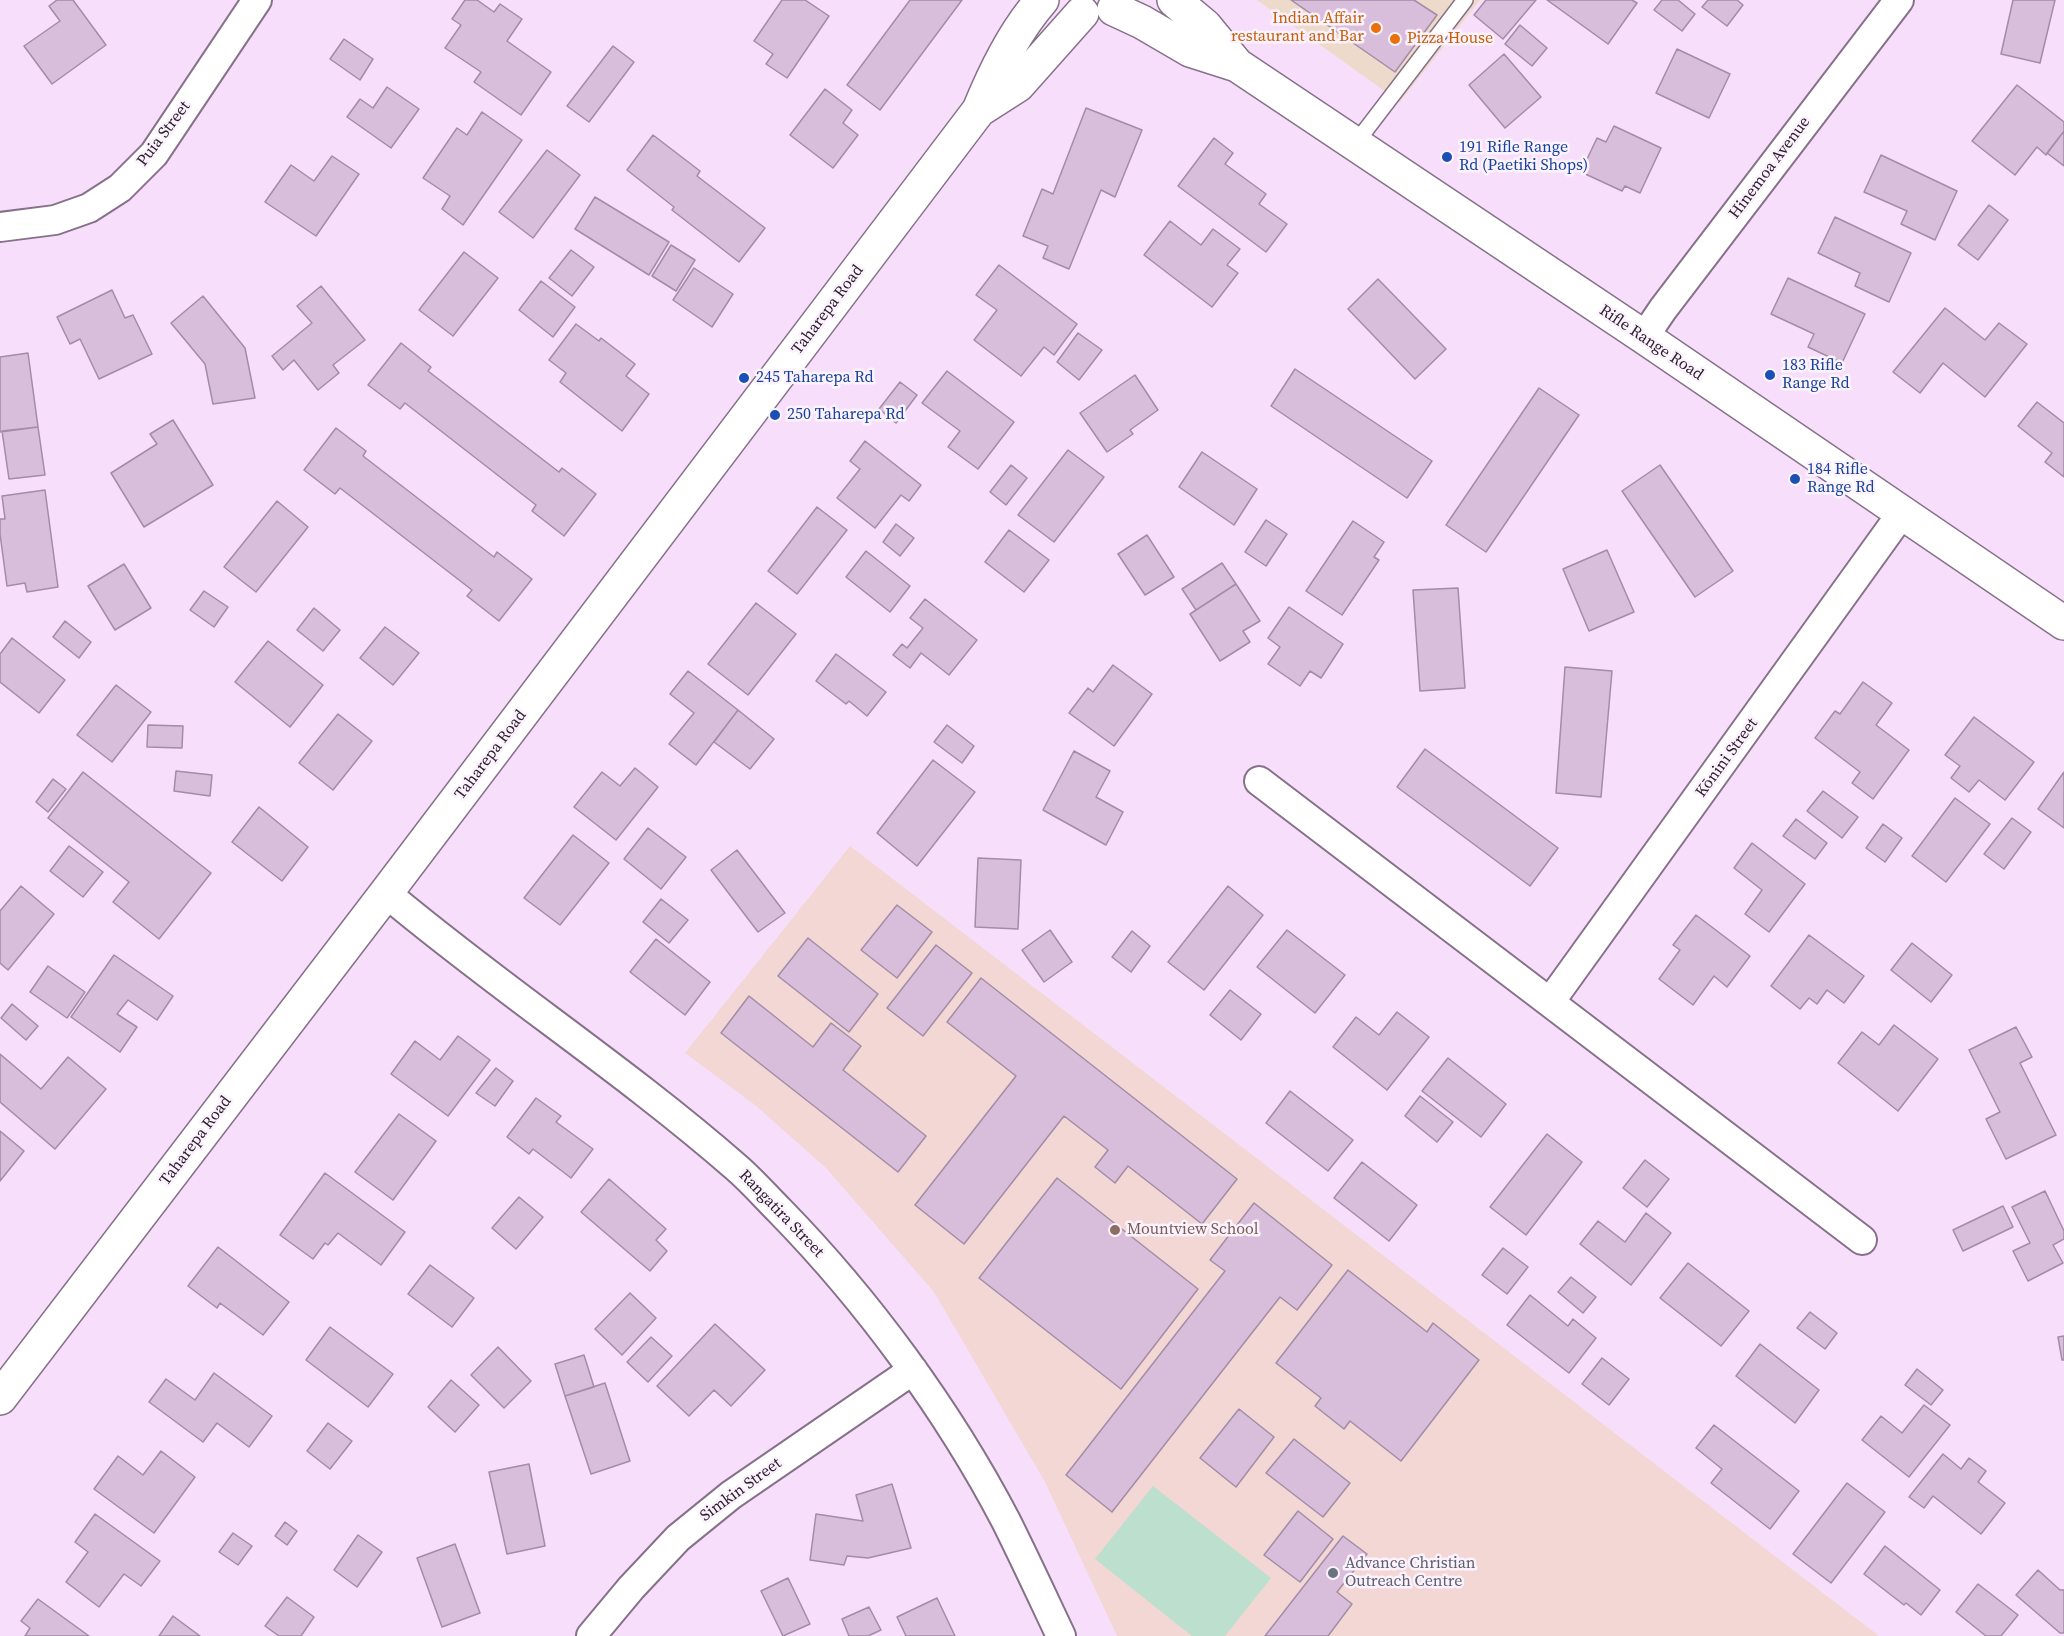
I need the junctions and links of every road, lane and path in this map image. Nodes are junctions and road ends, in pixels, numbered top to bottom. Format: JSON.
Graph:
{"nodes":[{"id":1,"x":257,"y":0,"type":"edge"},
{"id":2,"x":1042,"y":0,"type":"edge"},
{"id":3,"x":1174,"y":0,"type":"edge"},
{"id":4,"x":1465,"y":0,"type":"edge"},
{"id":5,"x":1899,"y":0,"type":"edge"},
{"id":6,"x":1095,"y":6,"type":"edge"},
{"id":7,"x":1237,"y":65,"type":"junction"},
{"id":8,"x":979,"y":110,"type":"junction"},
{"id":9,"x":1355,"y":144,"type":"junction"},
{"id":10,"x":0,"y":227,"type":"edge"},
{"id":11,"x":1644,"y":337,"type":"junction"},
{"id":12,"x":1902,"y":513,"type":"junction"},
{"id":13,"x":2064,"y":623,"type":"edge"},
{"id":14,"x":1259,"y":781,"type":"dead end"},
{"id":15,"x":386,"y":893,"type":"junction"},
{"id":16,"x":1550,"y":1002,"type":"junction"},
{"id":17,"x":1862,"y":1240,"type":"dead end"},
{"id":18,"x":913,"y":1370,"type":"junction"},
{"id":19,"x":0,"y":1398,"type":"edge"},
{"id":20,"x":591,"y":1636,"type":"edge"},
{"id":21,"x":1061,"y":1636,"type":"edge"}],
"edges":[{"from":1,"to":10,"type":"street","name":"Puia Street"},
{"from":2,"to":8,"type":"street","name":"Taharepa Road"},
{"from":3,"to":7,"type":"street","name":"Rifle Range Road"},
{"from":4,"to":9,"type":"lane"},
{"from":5,"to":11,"type":"street","name":"Hinemoa Avenue"},
{"from":6,"to":7,"type":"street","name":"Rifle Range Road"},
{"from":6,"to":8,"type":"street","name":"Taharepa Road"},
{"from":7,"to":9,"type":"street","name":"Rifle Range Road"},
{"from":8,"to":15,"type":"street","name":"Taharepa Road"},
{"from":9,"to":11,"type":"street","name":"Rifle Range Road"},
{"from":11,"to":12,"type":"street","name":"Rifle Range Road"},
{"from":12,"to":13,"type":"street","name":"Rifle Range Road"},
{"from":12,"to":16,"type":"street","name":"Kōnini Street"},
{"from":14,"to":16,"type":"street"},
{"from":15,"to":18,"type":"street","name":"Rangatira Street"},
{"from":15,"to":19,"type":"street","name":"Taharepa Road"},
{"from":16,"to":17,"type":"street"},
{"from":18,"to":20,"type":"street","name":"Simkin Street"},
{"from":18,"to":21,"type":"street","name":"Rangatira Street"}]}
